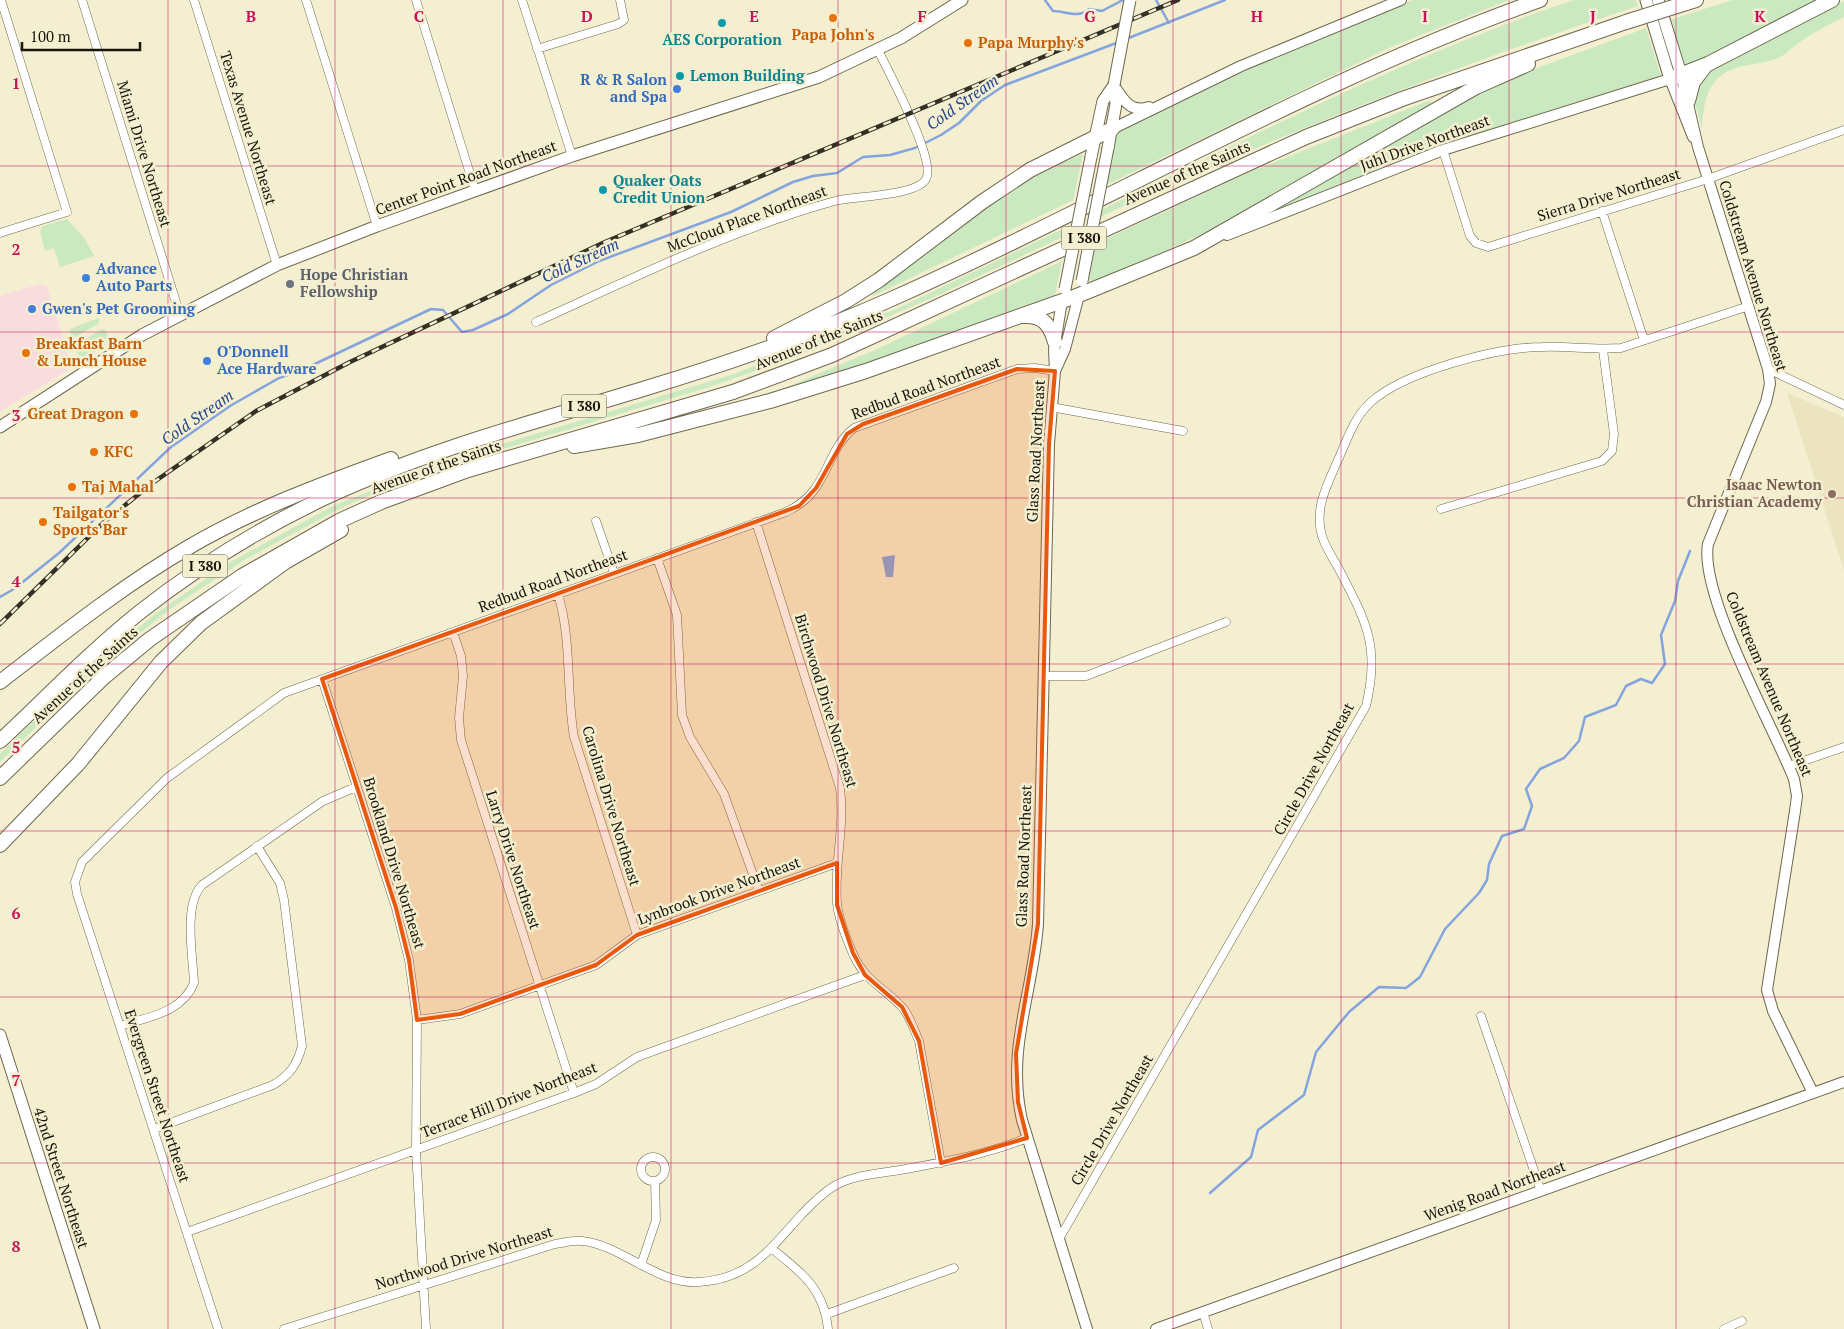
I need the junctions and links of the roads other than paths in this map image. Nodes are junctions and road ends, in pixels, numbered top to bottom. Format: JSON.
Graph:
{"nodes":[{"id":1,"x":1,"y":0,"type":"edge"},
{"id":2,"x":82,"y":0,"type":"edge"},
{"id":3,"x":194,"y":0,"type":"edge"},
{"id":4,"x":306,"y":0,"type":"edge"},
{"id":5,"x":416,"y":0,"type":"edge"},
{"id":6,"x":522,"y":0,"type":"edge"},
{"id":7,"x":620,"y":0,"type":"edge"},
{"id":8,"x":962,"y":0,"type":"edge"},
{"id":9,"x":1130,"y":0,"type":"edge"},
{"id":10,"x":1401,"y":0,"type":"edge"},
{"id":11,"x":1540,"y":0,"type":"edge"},
{"id":12,"x":1646,"y":0,"type":"edge"},
{"id":13,"x":1658,"y":0,"type":"edge"},
{"id":14,"x":1832,"y":0,"type":"edge"},
{"id":15,"x":1691,"y":1,"type":"edge"},
{"id":16,"x":1594,"y":34,"type":"junction"},
{"id":17,"x":537,"y":49,"type":"junction"},
{"id":18,"x":878,"y":50,"type":"junction"},
{"id":19,"x":1708,"y":64,"type":"junction"},
{"id":20,"x":1676,"y":76,"type":"junction"},
{"id":21,"x":1114,"y":84,"type":"junction"},
{"id":22,"x":1688,"y":101,"type":"junction"},
{"id":23,"x":1158,"y":105,"type":"junction"},
{"id":24,"x":1112,"y":129,"type":"junction"},
{"id":25,"x":1844,"y":130,"type":"edge"},
{"id":26,"x":1095,"y":137,"type":"junction"},
{"id":27,"x":1698,"y":147,"type":"junction"},
{"id":28,"x":1443,"y":150,"type":"junction"},
{"id":29,"x":572,"y":156,"type":"junction"},
{"id":30,"x":1708,"y":178,"type":"junction"},
{"id":31,"x":476,"y":190,"type":"junction"},
{"id":32,"x":1602,"y":211,"type":"junction"},
{"id":33,"x":377,"y":226,"type":"junction"},
{"id":34,"x":0,"y":233,"type":"edge"},
{"id":35,"x":1194,"y":248,"type":"junction"},
{"id":36,"x":277,"y":265,"type":"junction"},
{"id":37,"x":1063,"y":295,"type":"junction"},
{"id":38,"x":1079,"y":295,"type":"junction"},
{"id":39,"x":1748,"y":306,"type":"junction"},
{"id":40,"x":180,"y":315,"type":"junction"},
{"id":41,"x":1021,"y":316,"type":"junction"},
{"id":42,"x":536,"y":322,"type":"dead end"},
{"id":43,"x":1644,"y":340,"type":"junction"},
{"id":44,"x":1055,"y":342,"type":"junction"},
{"id":45,"x":1603,"y":350,"type":"junction"},
{"id":46,"x":719,"y":364,"type":"junction"},
{"id":47,"x":1768,"y":369,"type":"junction"},
{"id":48,"x":1055,"y":372,"type":"junction"},
{"id":49,"x":1844,"y":405,"type":"edge"},
{"id":50,"x":1051,"y":407,"type":"junction"},
{"id":51,"x":1,"y":425,"type":"edge"},
{"id":52,"x":1183,"y":431,"type":"dead end"},
{"id":53,"x":448,"y":448,"type":"junction"},
{"id":54,"x":541,"y":449,"type":"junction"},
{"id":55,"x":381,"y":502,"type":"junction"},
{"id":56,"x":1441,"y":509,"type":"dead end"},
{"id":57,"x":596,"y":521,"type":"dead end"},
{"id":58,"x":756,"y":522,"type":"junction"},
{"id":59,"x":657,"y":558,"type":"junction"},
{"id":60,"x":614,"y":574,"type":"junction"},
{"id":61,"x":558,"y":594,"type":"junction"},
{"id":62,"x":1226,"y":622,"type":"dead end"},
{"id":63,"x":454,"y":632,"type":"junction"},
{"id":64,"x":1044,"y":676,"type":"junction"},
{"id":65,"x":322,"y":679,"type":"junction"},
{"id":66,"x":0,"y":682,"type":"edge"},
{"id":67,"x":0,"y":741,"type":"edge"},
{"id":68,"x":1844,"y":747,"type":"edge"},
{"id":69,"x":1789,"y":766,"type":"junction"},
{"id":70,"x":0,"y":778,"type":"edge"},
{"id":71,"x":356,"y":788,"type":"junction"},
{"id":72,"x":0,"y":845,"type":"edge"},
{"id":73,"x":257,"y":846,"type":"junction"},
{"id":74,"x":837,"y":863,"type":"junction"},
{"id":75,"x":77,"y":870,"type":"joint"},
{"id":76,"x":759,"y":891,"type":"junction"},
{"id":77,"x":637,"y":936,"type":"junction"},
{"id":78,"x":865,"y":975,"type":"junction"},
{"id":79,"x":539,"y":986,"type":"junction"},
{"id":80,"x":1482,"y":1016,"type":"dead end"},
{"id":81,"x":417,"y":1020,"type":"junction"},
{"id":82,"x":120,"y":1026,"type":"junction"},
{"id":83,"x":0,"y":1035,"type":"edge"},
{"id":84,"x":1844,"y":1082,"type":"edge"},
{"id":85,"x":574,"y":1093,"type":"junction"},
{"id":86,"x":1813,"y":1093,"type":"junction"},
{"id":87,"x":154,"y":1129,"type":"junction"},
{"id":88,"x":1027,"y":1138,"type":"junction"},
{"id":89,"x":416,"y":1150,"type":"junction"},
{"id":90,"x":941,"y":1163,"type":"junction"},
{"id":91,"x":655,"y":1181,"type":"dead end"},
{"id":92,"x":1541,"y":1190,"type":"junction"},
{"id":93,"x":187,"y":1232,"type":"junction"},
{"id":94,"x":1059,"y":1240,"type":"junction"},
{"id":95,"x":771,"y":1248,"type":"junction"},
{"id":96,"x":641,"y":1265,"type":"junction"},
{"id":97,"x":954,"y":1268,"type":"dead end"},
{"id":98,"x":424,"y":1284,"type":"junction"},
{"id":99,"x":1202,"y":1312,"type":"junction"},
{"id":100,"x":826,"y":1314,"type":"junction"},
{"id":101,"x":1742,"y":1321,"type":"dead end"},
{"id":102,"x":94,"y":1329,"type":"edge"},
{"id":103,"x":218,"y":1329,"type":"edge"},
{"id":104,"x":284,"y":1329,"type":"edge"},
{"id":105,"x":426,"y":1329,"type":"edge"},
{"id":106,"x":828,"y":1329,"type":"edge"},
{"id":107,"x":1087,"y":1329,"type":"edge"},
{"id":108,"x":1156,"y":1329,"type":"edge"},
{"id":109,"x":1208,"y":1329,"type":"edge"},
{"id":110,"x":1724,"y":1329,"type":"edge"}],
"edges":[{"from":1,"to":34,"type":"street"},
{"from":2,"to":40,"type":"street","name":"Miami Drive Northeast"},
{"from":3,"to":36,"type":"street","name":"Texas Avenue Northeast"},
{"from":4,"to":33,"type":"street"},
{"from":5,"to":31,"type":"street"},
{"from":6,"to":17,"type":"street"},
{"from":7,"to":17,"type":"street"},
{"from":8,"to":18,"type":"main road","name":"Center Point Road Northeast"},
{"from":9,"to":21,"type":"main road","bridge":true},
{"from":10,"to":23,"type":"street"},
{"from":11,"to":46,"type":"highway","name":"Avenue of the Saints","number":"I 380"},
{"from":12,"to":20,"type":"main road","name":"Coldstream Avenue Northeast"},
{"from":13,"to":20,"type":"main road","name":"Coldstream Avenue Northeast"},
{"from":14,"to":19,"type":"highway"},
{"from":15,"to":16,"type":"highway","name":"Avenue of the Saints","number":"I 380","bridge":true},
{"from":16,"to":35,"type":"highway"},
{"from":16,"to":54,"type":"highway","name":"Avenue of the Saints","number":"I 380"},
{"from":17,"to":29,"type":"street"},
{"from":18,"to":29,"type":"main road","name":"Center Point Road Northeast"},
{"from":18,"to":42,"type":"street","name":"McCloud Place Northeast"},
{"from":19,"to":20,"type":"highway"},
{"from":19,"to":22,"type":"highway"},
{"from":20,"to":22,"type":"street","name":"Coldstream Avenue Northeast"},
{"from":20,"to":27,"type":"street","name":"Coldstream Avenue Northeast"},
{"from":20,"to":28,"type":"street","name":"Juhl Drive Northeast"},
{"from":21,"to":23,"type":"street"},
{"from":21,"to":24,"type":"main road"},
{"from":21,"to":26,"type":"main road"},
{"from":22,"to":27,"type":"street","name":"Coldstream Avenue Northeast"},
{"from":23,"to":24,"type":"street"},
{"from":24,"to":26,"type":"highway"},
{"from":24,"to":38,"type":"main road","bridge":true},
{"from":25,"to":30,"type":"street","name":"Sierra Drive Northeast"},
{"from":26,"to":37,"type":"main road","bridge":true},
{"from":26,"to":46,"type":"highway"},
{"from":27,"to":30,"type":"street","name":"Coldstream Avenue Northeast"},
{"from":28,"to":32,"type":"street","name":"Sierra Drive Northeast"},
{"from":28,"to":35,"type":"street","name":"Juhl Drive Northeast"},
{"from":29,"to":31,"type":"main road","name":"Center Point Road Northeast"},
{"from":30,"to":32,"type":"street","name":"Sierra Drive Northeast"},
{"from":30,"to":39,"type":"street","name":"Coldstream Avenue Northeast"},
{"from":31,"to":33,"type":"main road","name":"Center Point Road Northeast"},
{"from":32,"to":43,"type":"street"},
{"from":33,"to":36,"type":"main road","name":"Center Point Road Northeast"},
{"from":35,"to":38,"type":"highway"},
{"from":36,"to":40,"type":"main road","name":"Center Point Road Northeast"},
{"from":37,"to":38,"type":"highway"},
{"from":37,"to":41,"type":"highway"},
{"from":37,"to":44,"type":"street"},
{"from":38,"to":48,"type":"street"},
{"from":39,"to":43,"type":"street","name":"Circle Drive Northeast"},
{"from":39,"to":47,"type":"street","name":"Coldstream Avenue Northeast"},
{"from":40,"to":51,"type":"main road","name":"Center Point Road Northeast"},
{"from":41,"to":44,"type":"highway"},
{"from":41,"to":54,"type":"highway"},
{"from":43,"to":45,"type":"street","name":"Circle Drive Northeast"},
{"from":44,"to":48,"type":"street"},
{"from":45,"to":56,"type":"street"},
{"from":45,"to":94,"type":"street","name":"Circle Drive Northeast"},
{"from":46,"to":53,"type":"highway","name":"Avenue of the Saints","number":"I 380"},
{"from":47,"to":49,"type":"street"},
{"from":47,"to":69,"type":"street","name":"Coldstream Avenue Northeast"},
{"from":48,"to":50,"type":"street","name":"Glass Road Northeast"},
{"from":48,"to":58,"type":"street","name":"Redbud Road Northeast"},
{"from":50,"to":52,"type":"street"},
{"from":50,"to":64,"type":"street","name":"Glass Road Northeast"},
{"from":53,"to":66,"type":"highway"},
{"from":53,"to":67,"type":"highway","name":"Avenue of the Saints","number":"I 380"},
{"from":54,"to":55,"type":"highway","name":"Avenue of the Saints","number":"I 380"},
{"from":55,"to":70,"type":"highway","name":"Avenue of the Saints","number":"I 380"},
{"from":55,"to":72,"type":"highway"},
{"from":57,"to":60,"type":"street"},
{"from":58,"to":59,"type":"street","name":"Redbud Road Northeast"},
{"from":58,"to":74,"type":"street","name":"Birchwood Drive Northeast"},
{"from":59,"to":60,"type":"street","name":"Redbud Road Northeast"},
{"from":59,"to":76,"type":"street"},
{"from":60,"to":61,"type":"street","name":"Redbud Road Northeast"},
{"from":61,"to":63,"type":"street","name":"Redbud Road Northeast"},
{"from":61,"to":77,"type":"street","name":"Carolina Drive Northeast"},
{"from":62,"to":64,"type":"street"},
{"from":63,"to":65,"type":"street","name":"Redbud Road Northeast"},
{"from":63,"to":79,"type":"street","name":"Larry Drive Northeast"},
{"from":64,"to":88,"type":"street","name":"Glass Road Northeast"},
{"from":65,"to":71,"type":"street","name":"Brookland Drive Northeast"},
{"from":65,"to":75,"type":"street","name":"Redbud Road Northeast"},
{"from":68,"to":69,"type":"street"},
{"from":69,"to":86,"type":"street","name":"Coldstream Avenue Northeast"},
{"from":71,"to":73,"type":"street"},
{"from":71,"to":81,"type":"street","name":"Brookland Drive Northeast"},
{"from":73,"to":82,"type":"street"},
{"from":73,"to":87,"type":"street"},
{"from":74,"to":76,"type":"street","name":"Lynbrook Drive Northeast"},
{"from":74,"to":78,"type":"street","name":"Birchwood Drive Northeast"},
{"from":75,"to":82,"type":"street","name":"Evergreen Street Northeast"},
{"from":76,"to":77,"type":"street","name":"Lynbrook Drive Northeast"},
{"from":77,"to":79,"type":"street","name":"Lynbrook Drive Northeast"},
{"from":78,"to":85,"type":"street","name":"Terrace Hill Drive Northeast"},
{"from":78,"to":90,"type":"street","name":"Birchwood Drive Northeast"},
{"from":79,"to":81,"type":"street","name":"Lynbrook Drive Northeast"},
{"from":79,"to":85,"type":"street","name":"Larry Drive Northeast"},
{"from":80,"to":92,"type":"street"},
{"from":81,"to":89,"type":"street","name":"Brookland Drive Northeast"},
{"from":82,"to":87,"type":"street","name":"Evergreen Street Northeast"},
{"from":83,"to":102,"type":"main road","name":"42nd Street Northeast"},
{"from":84,"to":86,"type":"street","name":"Wenig Road Northeast"},
{"from":85,"to":89,"type":"street","name":"Terrace Hill Drive Northeast"},
{"from":86,"to":92,"type":"street","name":"Wenig Road Northeast"},
{"from":87,"to":93,"type":"street","name":"Evergreen Street Northeast"},
{"from":88,"to":90,"type":"street","name":"Northwood Drive Northeast"},
{"from":88,"to":94,"type":"street","name":"Glass Road Northeast"},
{"from":89,"to":93,"type":"street","name":"Terrace Hill Drive Northeast"},
{"from":89,"to":98,"type":"street","name":"Brookland Drive Northeast"},
{"from":90,"to":95,"type":"street","name":"Northwood Drive Northeast"},
{"from":91,"to":96,"type":"street"},
{"from":92,"to":99,"type":"street","name":"Wenig Road Northeast"},
{"from":93,"to":103,"type":"street","name":"Evergreen Street Northeast"},
{"from":94,"to":107,"type":"street","name":"Glass Road Northeast"},
{"from":95,"to":96,"type":"street","name":"Northwood Drive Northeast"},
{"from":95,"to":100,"type":"street"},
{"from":96,"to":98,"type":"street","name":"Northwood Drive Northeast"},
{"from":97,"to":100,"type":"street"},
{"from":98,"to":104,"type":"street","name":"Northwood Drive Northeast"},
{"from":98,"to":105,"type":"street","name":"Brookland Drive Northeast"},
{"from":99,"to":108,"type":"street","name":"Wenig Road Northeast"},
{"from":99,"to":109,"type":"street"},
{"from":100,"to":106,"type":"street"},
{"from":101,"to":110,"type":"street"}]}
